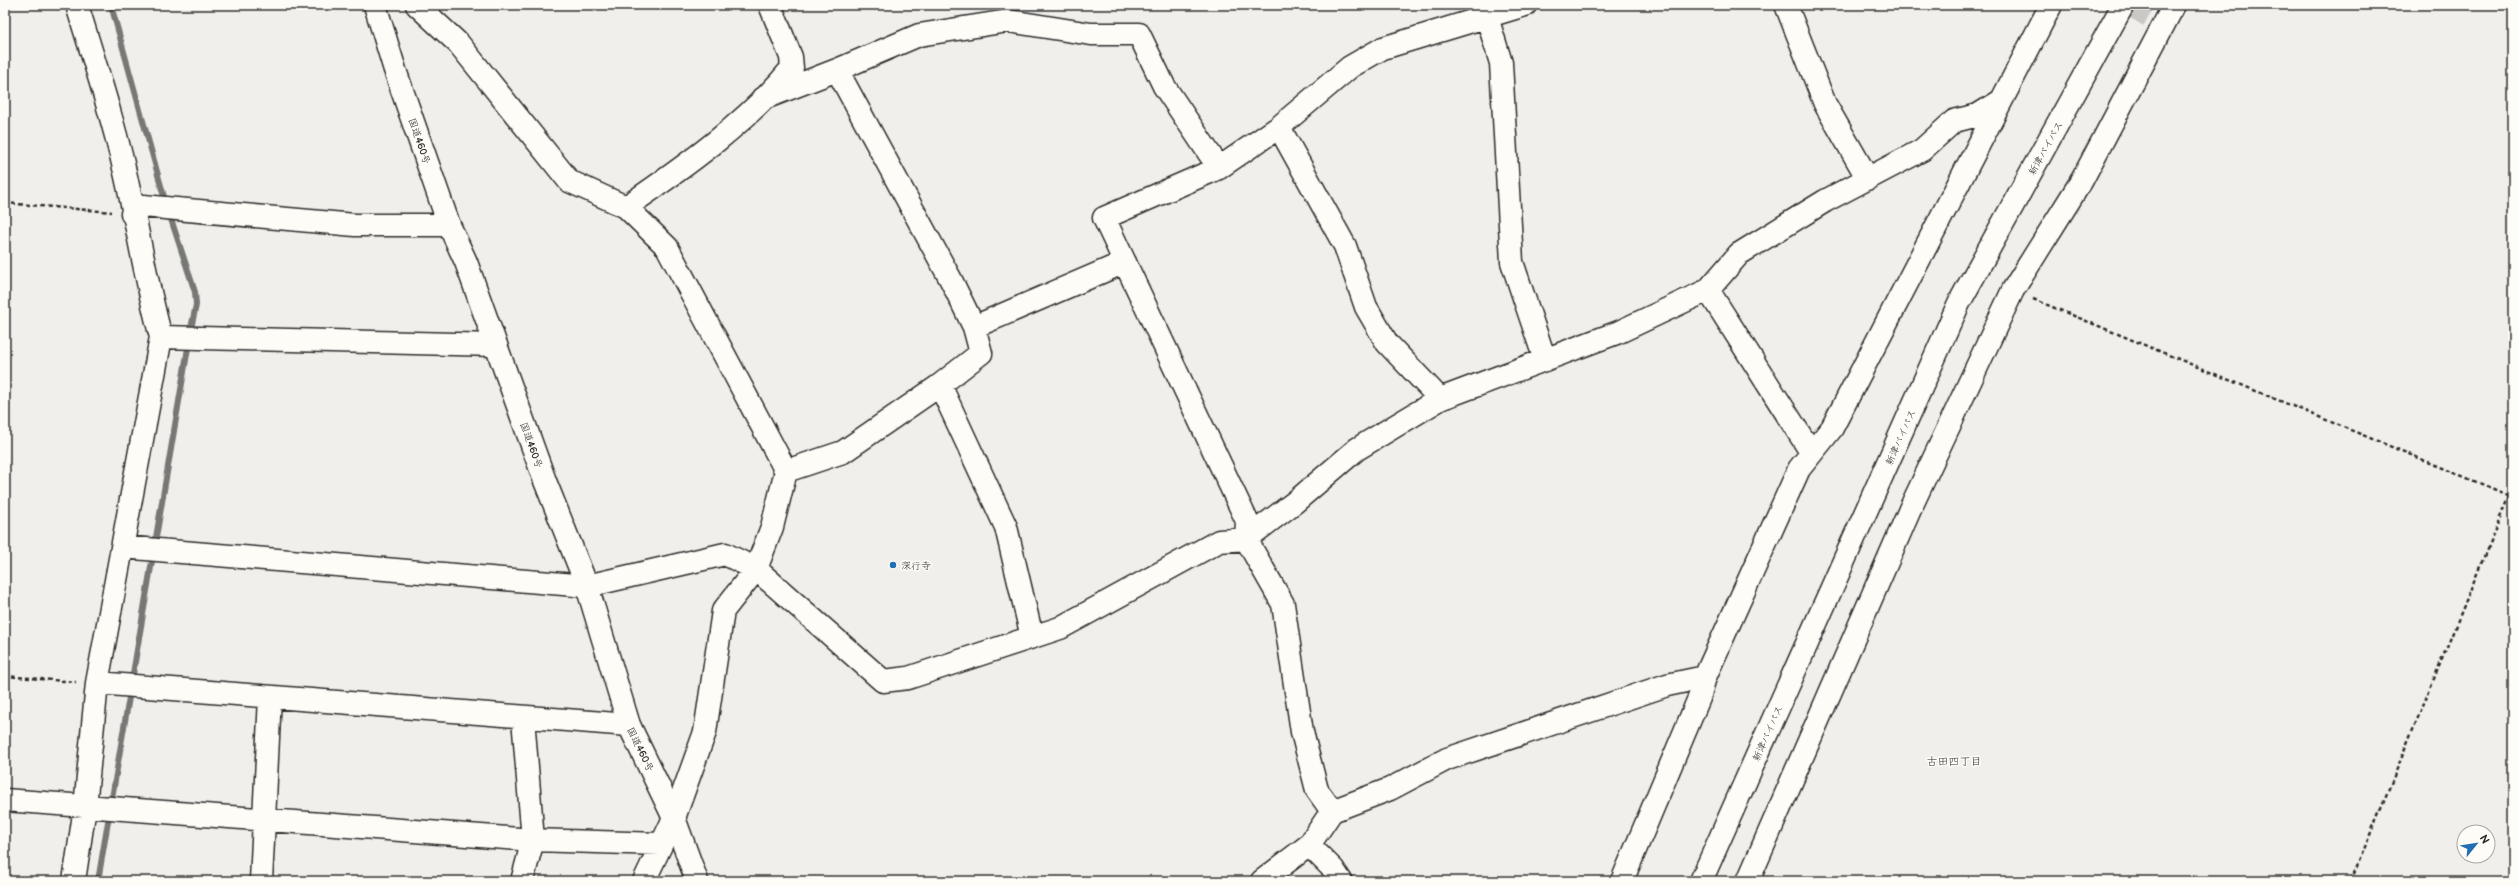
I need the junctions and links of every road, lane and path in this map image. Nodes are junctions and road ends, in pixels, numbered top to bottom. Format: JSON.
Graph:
{"nodes":[{"id":1,"x":77,"y":5,"type":"edge"},
{"id":2,"x":375,"y":5,"type":"edge"},
{"id":3,"x":417,"y":5,"type":"edge"},
{"id":4,"x":770,"y":5,"type":"edge"},
{"id":5,"x":1526,"y":5,"type":"edge"},
{"id":6,"x":1786,"y":5,"type":"edge"},
{"id":7,"x":2051,"y":5,"type":"edge"},
{"id":8,"x":2123,"y":5,"type":"edge"},
{"id":9,"x":2174,"y":5,"type":"edge"},
{"id":10,"x":1487,"y":17,"type":"junction"},
{"id":11,"x":837,"y":70,"type":"junction"},
{"id":12,"x":762,"y":99,"type":"junction"},
{"id":13,"x":1999,"y":102,"type":"junction"},
{"id":14,"x":1279,"y":127,"type":"junction"},
{"id":15,"x":1219,"y":168,"type":"junction"},
{"id":16,"x":1868,"y":178,"type":"junction"},
{"id":17,"x":5,"y":203,"type":"edge"},
{"id":18,"x":626,"y":207,"type":"junction"},
{"id":19,"x":132,"y":214,"type":"junction"},
{"id":20,"x":449,"y":225,"type":"junction"},
{"id":21,"x":1125,"y":262,"type":"junction"},
{"id":22,"x":1708,"y":290,"type":"junction"},
{"id":23,"x":2013,"y":290,"type":"junction"},
{"id":24,"x":974,"y":327,"type":"junction"},
{"id":25,"x":161,"y":337,"type":"junction"},
{"id":26,"x":496,"y":345,"type":"junction"},
{"id":27,"x":1545,"y":360,"type":"junction"},
{"id":28,"x":940,"y":385,"type":"junction"},
{"id":29,"x":1440,"y":399,"type":"junction"},
{"id":30,"x":1811,"y":452,"type":"junction"},
{"id":31,"x":786,"y":471,"type":"junction"},
{"id":32,"x":2513,"y":486,"type":"edge"},
{"id":33,"x":2509,"y":496,"type":"junction"},
{"id":34,"x":2513,"y":497,"type":"edge"},
{"id":35,"x":1246,"y":539,"type":"junction"},
{"id":36,"x":122,"y":547,"type":"junction"},
{"id":37,"x":756,"y":569,"type":"junction"},
{"id":38,"x":587,"y":586,"type":"junction"},
{"id":39,"x":1032,"y":637,"type":"junction"},
{"id":40,"x":5,"y":676,"type":"edge"},
{"id":41,"x":1705,"y":677,"type":"junction"},
{"id":42,"x":97,"y":683,"type":"junction"},
{"id":43,"x":270,"y":697,"type":"junction"},
{"id":44,"x":522,"y":718,"type":"junction"},
{"id":45,"x":629,"y":725,"type":"junction"},
{"id":46,"x":5,"y":800,"type":"edge"},
{"id":47,"x":85,"y":807,"type":"junction"},
{"id":48,"x":1332,"y":812,"type":"junction"},
{"id":49,"x":674,"y":818,"type":"junction"},
{"id":50,"x":263,"y":819,"type":"junction"},
{"id":51,"x":532,"y":840,"type":"junction"},
{"id":52,"x":660,"y":844,"type":"junction"},
{"id":53,"x":1309,"y":845,"type":"junction"},
{"id":54,"x":74,"y":881,"type":"edge"},
{"id":55,"x":261,"y":881,"type":"edge"},
{"id":56,"x":522,"y":881,"type":"edge"},
{"id":57,"x":644,"y":881,"type":"edge"},
{"id":58,"x":697,"y":881,"type":"edge"},
{"id":59,"x":1262,"y":881,"type":"edge"},
{"id":60,"x":1341,"y":881,"type":"edge"},
{"id":61,"x":1622,"y":881,"type":"edge"},
{"id":62,"x":1701,"y":881,"type":"edge"},
{"id":63,"x":1748,"y":881,"type":"edge"},
{"id":64,"x":2352,"y":881,"type":"edge"}],
"edges":[{"from":1,"to":19,"type":"main road"},
{"from":2,"to":20,"type":"main road","name":"国道460号"},
{"from":3,"to":18,"type":"main road"},
{"from":4,"to":12,"type":"main road"},
{"from":5,"to":10,"type":"main road"},
{"from":6,"to":16,"type":"main road"},
{"from":7,"to":13,"type":"main road"},
{"from":8,"to":62,"type":"main road","name":"新津バイパス"},
{"from":9,"to":23,"type":"main road"},
{"from":10,"to":14,"type":"main road"},
{"from":10,"to":27,"type":"main road"},
{"from":11,"to":12,"type":"main road"},
{"from":11,"to":15,"type":"main road"},
{"from":11,"to":24,"type":"main road"},
{"from":12,"to":18,"type":"main road"},
{"from":13,"to":16,"type":"main road"},
{"from":13,"to":30,"type":"main road"},
{"from":14,"to":15,"type":"main road"},
{"from":14,"to":29,"type":"main road"},
{"from":15,"to":21,"type":"main road"},
{"from":16,"to":22,"type":"main road"},
{"from":17,"to":19,"type":"path"},
{"from":18,"to":31,"type":"main road"},
{"from":19,"to":20,"type":"main road"},
{"from":19,"to":25,"type":"main road"},
{"from":20,"to":26,"type":"main road","name":"国道460号"},
{"from":21,"to":24,"type":"main road"},
{"from":21,"to":35,"type":"main road"},
{"from":22,"to":27,"type":"main road"},
{"from":22,"to":30,"type":"main road"},
{"from":23,"to":33,"type":"path"},
{"from":23,"to":63,"type":"main road"},
{"from":24,"to":28,"type":"main road"},
{"from":25,"to":26,"type":"main road"},
{"from":25,"to":36,"type":"main road"},
{"from":26,"to":38,"type":"main road","name":"国道460号"},
{"from":27,"to":29,"type":"main road"},
{"from":28,"to":31,"type":"main road"},
{"from":28,"to":39,"type":"main road"},
{"from":29,"to":35,"type":"main road"},
{"from":30,"to":41,"type":"main road"},
{"from":31,"to":37,"type":"main road"},
{"from":32,"to":33,"type":"path"},
{"from":33,"to":34,"type":"path"},
{"from":33,"to":64,"type":"path"},
{"from":35,"to":39,"type":"main road"},
{"from":35,"to":48,"type":"main road"},
{"from":36,"to":38,"type":"main road"},
{"from":36,"to":42,"type":"main road"},
{"from":37,"to":38,"type":"main road"},
{"from":37,"to":39,"type":"main road"},
{"from":37,"to":49,"type":"main road"},
{"from":38,"to":45,"type":"main road","name":"国道460号"},
{"from":40,"to":42,"type":"path"},
{"from":41,"to":48,"type":"main road"},
{"from":41,"to":61,"type":"main road"},
{"from":42,"to":43,"type":"main road"},
{"from":42,"to":47,"type":"main road"},
{"from":43,"to":44,"type":"main road"},
{"from":43,"to":50,"type":"main road"},
{"from":44,"to":45,"type":"main road"},
{"from":44,"to":51,"type":"main road"},
{"from":45,"to":49,"type":"main road","name":"国道460号"},
{"from":46,"to":47,"type":"main road"},
{"from":47,"to":50,"type":"main road"},
{"from":47,"to":54,"type":"main road"},
{"from":48,"to":53,"type":"main road"},
{"from":49,"to":52,"type":"main road"},
{"from":49,"to":58,"type":"main road","name":"国道460号"},
{"from":50,"to":51,"type":"main road"},
{"from":50,"to":55,"type":"main road"},
{"from":51,"to":52,"type":"main road"},
{"from":51,"to":56,"type":"main road"},
{"from":52,"to":57,"type":"main road"},
{"from":53,"to":59,"type":"main road"},
{"from":53,"to":60,"type":"main road"}]}
